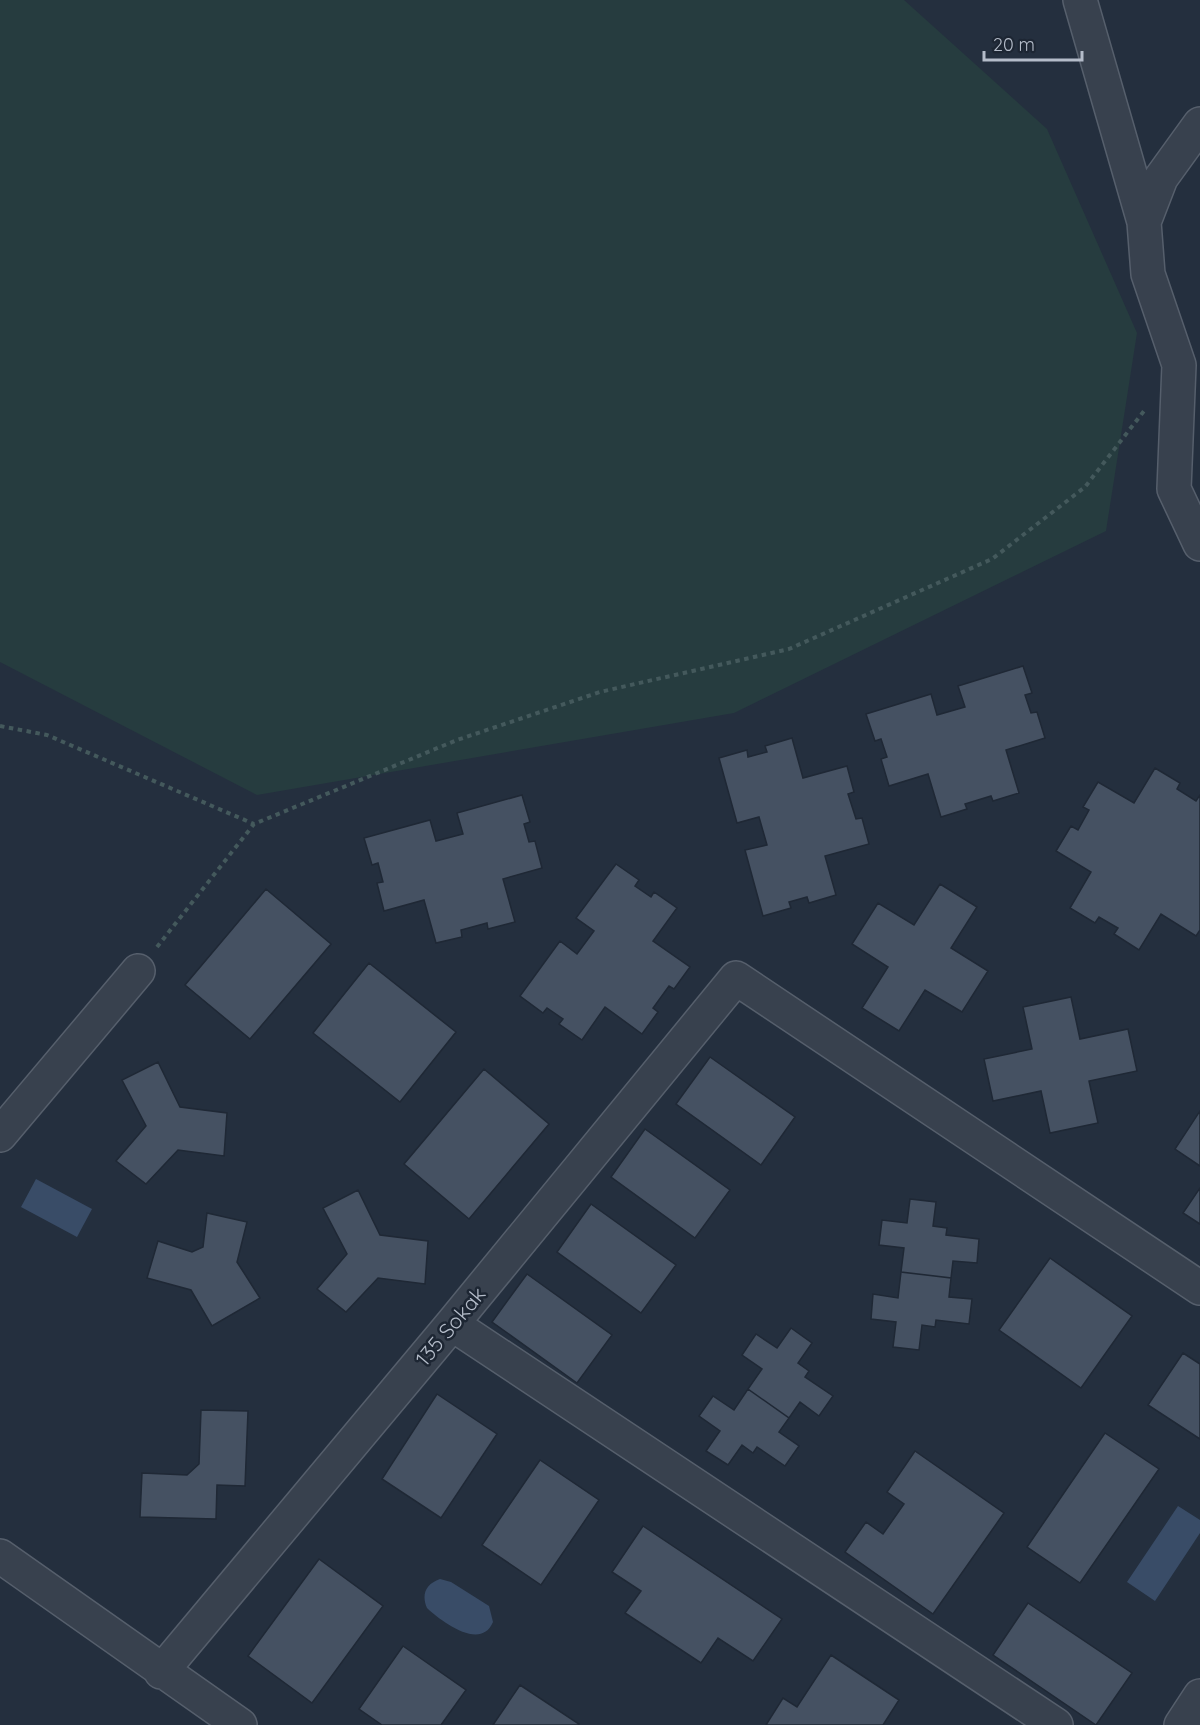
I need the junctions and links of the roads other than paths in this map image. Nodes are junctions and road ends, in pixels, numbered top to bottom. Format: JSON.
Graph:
{"nodes":[{"id":1,"x":1080,"y":0,"type":"edge"},
{"id":2,"x":1200,"y":124,"type":"edge"},
{"id":3,"x":1144,"y":222,"type":"junction"},
{"id":4,"x":1200,"y":544,"type":"edge"},
{"id":5,"x":138,"y":971,"type":"road end"},
{"id":6,"x":0,"y":1135,"type":"edge"},
{"id":7,"x":1200,"y":1288,"type":"edge"},
{"id":8,"x":452,"y":1324,"type":"junction"},
{"id":9,"x":0,"y":1556,"type":"edge"},
{"id":10,"x":161,"y":1672,"type":"junction"},
{"id":11,"x":1200,"y":1696,"type":"edge"},
{"id":12,"x":240,"y":1725,"type":"edge"},
{"id":13,"x":1056,"y":1725,"type":"edge"},
{"id":14,"x":1181,"y":1725,"type":"edge"}],
"edges":[{"from":1,"to":3,"type":"street"},
{"from":2,"to":3,"type":"street"},
{"from":3,"to":4,"type":"street"},
{"from":5,"to":6,"type":"street"},
{"from":7,"to":8,"type":"street","name":"135 Sokak"},
{"from":8,"to":10,"type":"street","name":"135 Sokak"},
{"from":8,"to":13,"type":"street"},
{"from":9,"to":10,"type":"street"},
{"from":10,"to":12,"type":"street"},
{"from":11,"to":14,"type":"street"}]}
